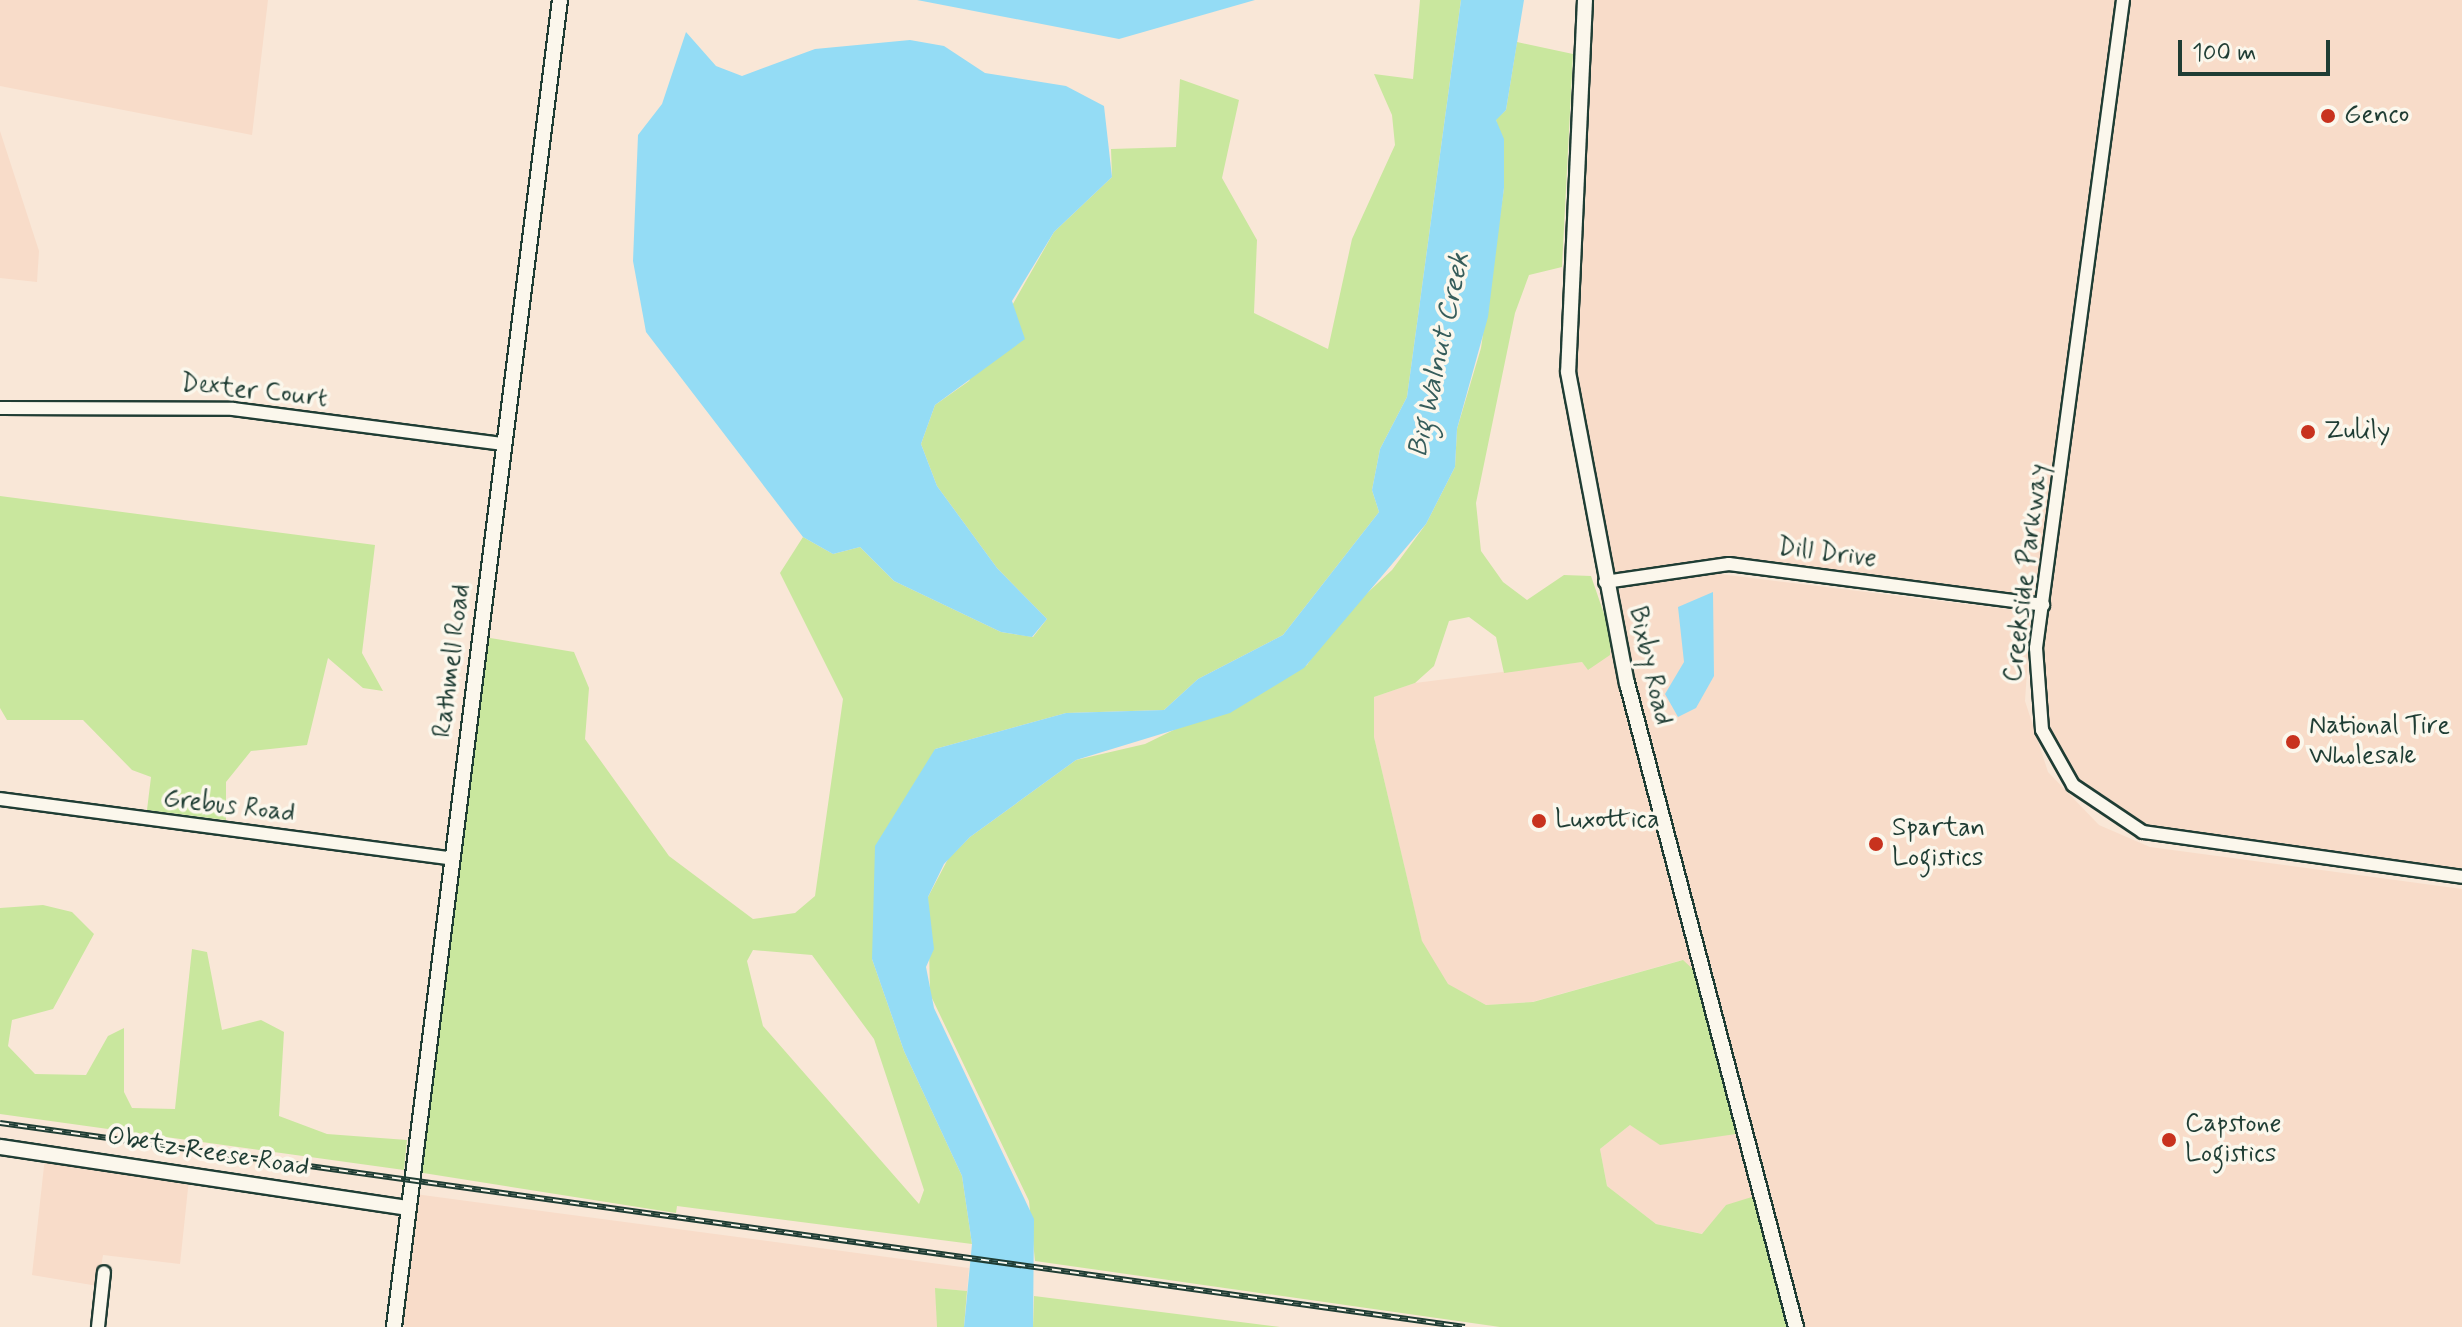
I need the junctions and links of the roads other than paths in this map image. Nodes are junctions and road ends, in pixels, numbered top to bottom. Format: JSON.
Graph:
{"nodes":[{"id":1,"x":560,"y":0,"type":"edge"},
{"id":2,"x":1585,"y":0,"type":"edge"},
{"id":3,"x":2123,"y":0,"type":"edge"},
{"id":4,"x":0,"y":408,"type":"edge"},
{"id":5,"x":504,"y":444,"type":"junction"},
{"id":6,"x":1605,"y":582,"type":"junction"},
{"id":7,"x":2043,"y":605,"type":"junction"},
{"id":8,"x":0,"y":799,"type":"edge"},
{"id":9,"x":453,"y":859,"type":"junction"},
{"id":10,"x":2462,"y":877,"type":"edge"},
{"id":11,"x":0,"y":1147,"type":"edge"},
{"id":12,"x":408,"y":1208,"type":"junction"},
{"id":13,"x":104,"y":1272,"type":"dead end"},
{"id":14,"x":98,"y":1327,"type":"edge"},
{"id":15,"x":394,"y":1327,"type":"edge"},
{"id":16,"x":1796,"y":1327,"type":"edge"}],
"edges":[{"from":1,"to":5,"type":"street","name":"Rathmell Road"},
{"from":2,"to":6,"type":"street","name":"Bixby Road"},
{"from":3,"to":7,"type":"street","name":"Creekside Parkway"},
{"from":4,"to":5,"type":"street","name":"Dexter Court"},
{"from":5,"to":9,"type":"street","name":"Rathmell Road"},
{"from":6,"to":7,"type":"street","name":"Dill Drive"},
{"from":6,"to":16,"type":"street","name":"Bixby Road"},
{"from":7,"to":10,"type":"street","name":"Creekside Parkway"},
{"from":8,"to":9,"type":"street","name":"Grebus Road"},
{"from":9,"to":12,"type":"street","name":"Rathmell Road"},
{"from":11,"to":12,"type":"street","name":"Obetz Reese Road"},
{"from":12,"to":15,"type":"street","name":"Rathmell Road"},
{"from":13,"to":14,"type":"street"}]}
